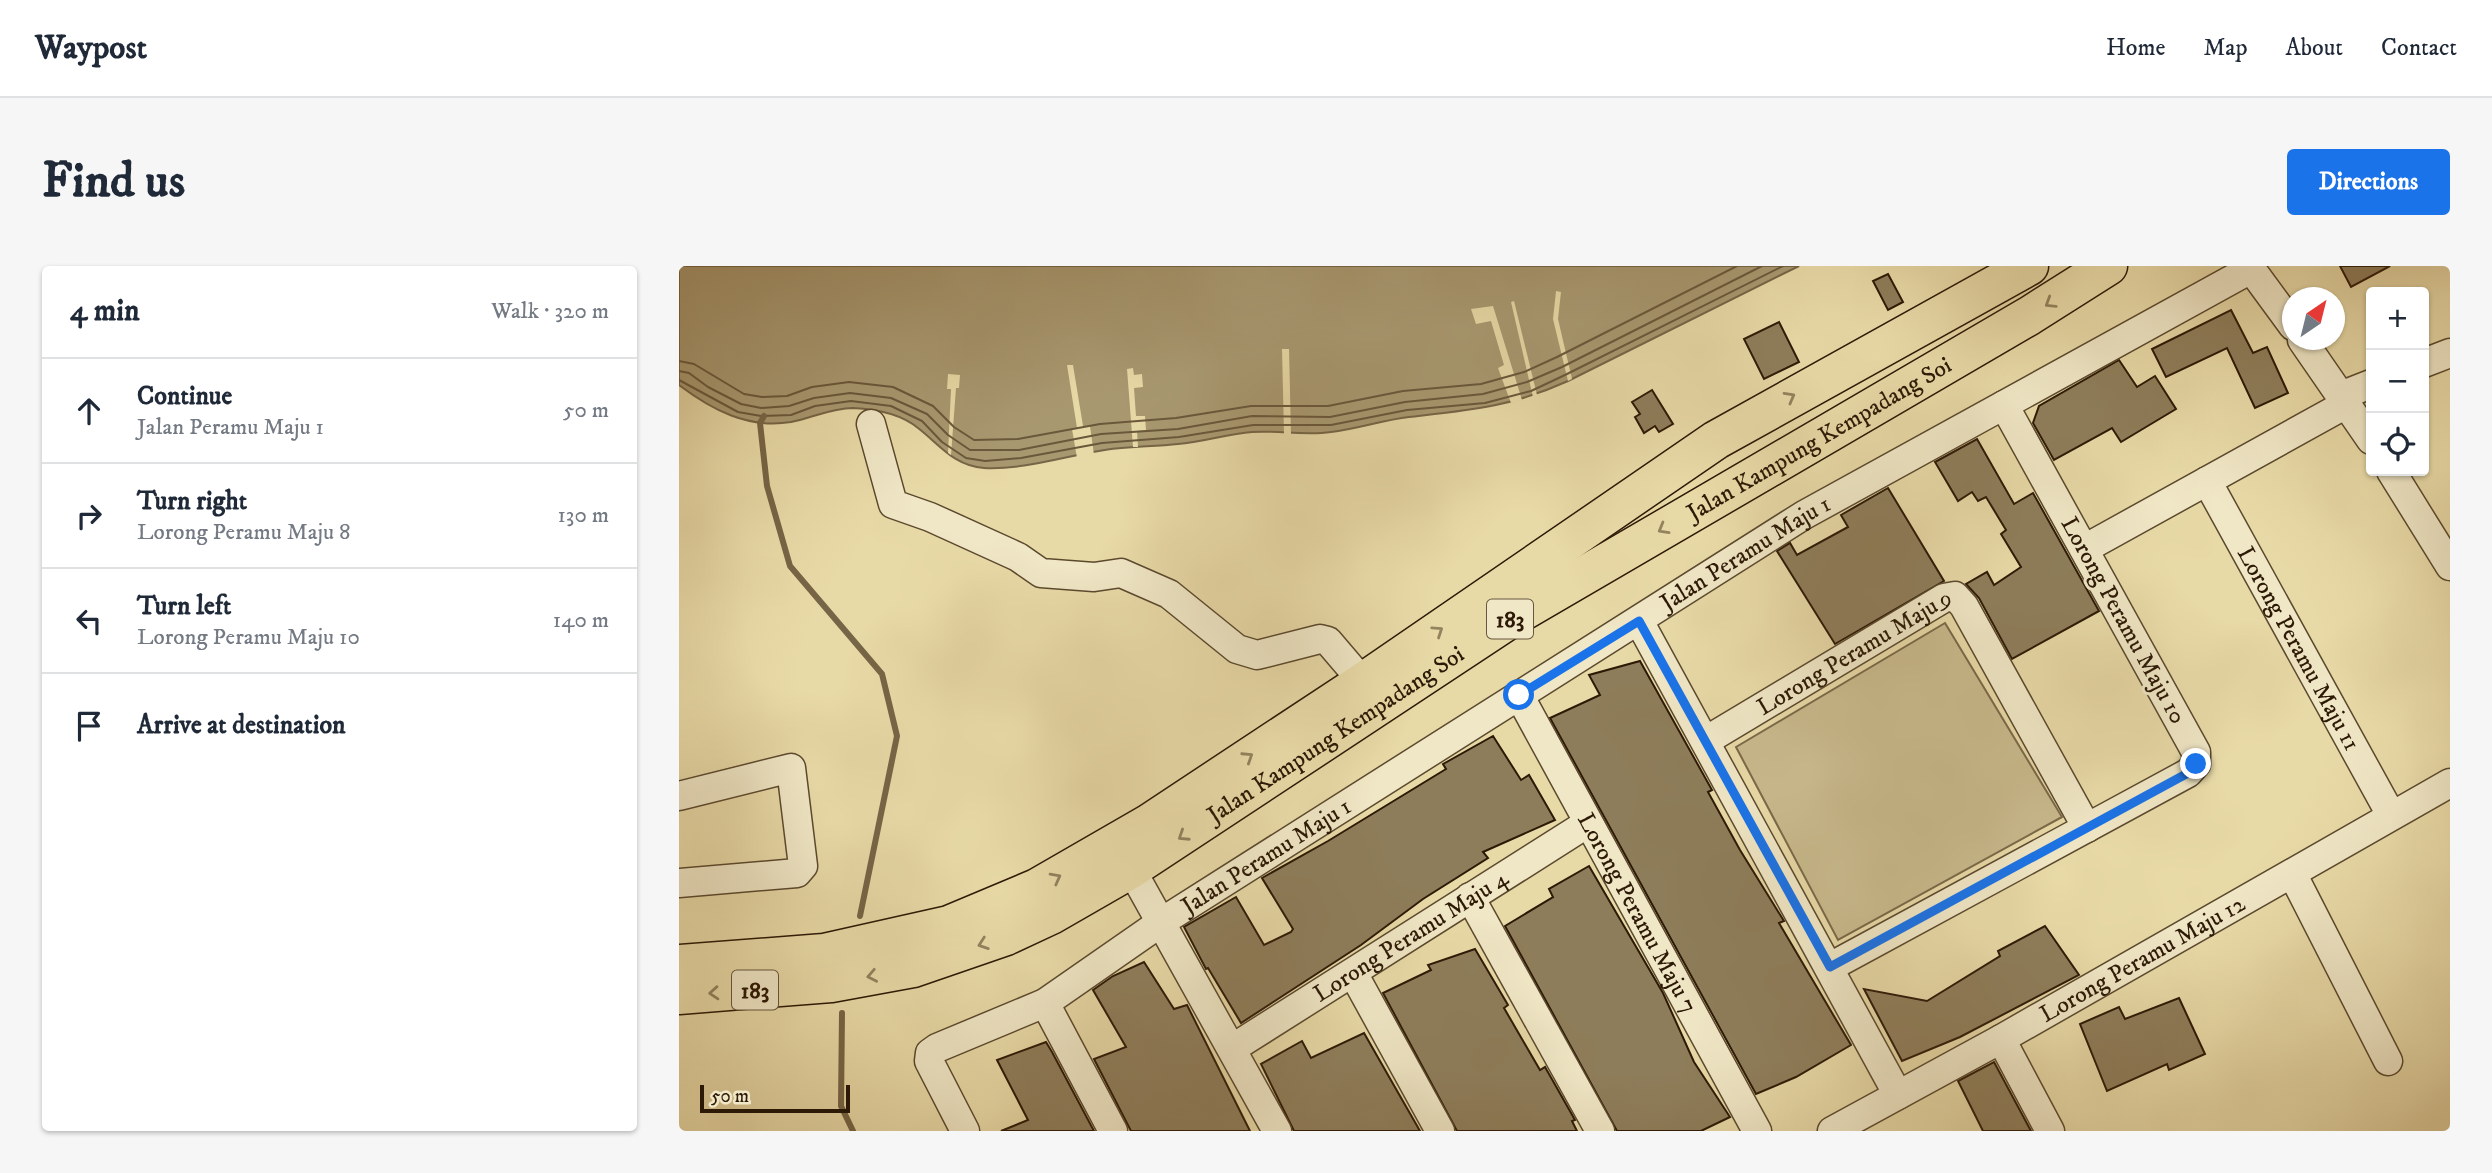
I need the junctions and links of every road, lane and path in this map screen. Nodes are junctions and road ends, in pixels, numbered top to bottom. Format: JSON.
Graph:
{"nodes":[{"id":1,"x":2029,"y":266,"type":"edge"},
{"id":2,"x":2108,"y":266,"type":"edge"},
{"id":3,"x":2250,"y":268,"type":"edge"},
{"id":4,"x":2282,"y":311,"type":"edge"},
{"id":5,"x":2309,"y":350,"type":"edge"},
{"id":6,"x":2450,"y":353,"type":"edge"},
{"id":7,"x":2429,"y":361,"type":"edge"},
{"id":8,"x":2366,"y":387,"type":"edge"},
{"id":9,"x":2345,"y":399,"type":"junction"},
{"id":10,"x":2004,"y":405,"type":"junction"},
{"id":11,"x":1757,"y":415,"type":"junction"},
{"id":12,"x":871,"y":424,"type":"dead end"},
{"id":13,"x":2366,"y":432,"type":"edge"},
{"id":14,"x":1781,"y":461,"type":"junction"},
{"id":15,"x":2395,"y":476,"type":"edge"},
{"id":16,"x":2207,"y":481,"type":"junction"},
{"id":17,"x":2442,"y":534,"type":"edge"},
{"id":18,"x":2086,"y":548,"type":"junction"},
{"id":19,"x":2450,"y":566,"type":"edge"},
{"id":20,"x":1639,"y":621,"type":"junction"},
{"id":21,"x":1363,"y":682,"type":"junction"},
{"id":22,"x":1519,"y":695,"type":"junction"},
{"id":23,"x":1707,"y":740,"type":"junction"},
{"id":24,"x":2450,"y":783,"type":"edge"},
{"id":25,"x":679,"y":796,"type":"edge"},
{"id":26,"x":2392,"y":815,"type":"junction"},
{"id":27,"x":1588,"y":823,"type":"junction"},
{"id":28,"x":2087,"y":828,"type":"junction"},
{"id":29,"x":1131,"y":869,"type":"junction"},
{"id":30,"x":2293,"y":875,"type":"junction"},
{"id":31,"x":679,"y":883,"type":"edge"},
{"id":32,"x":1470,"y":897,"type":"junction"},
{"id":33,"x":1163,"y":921,"type":"junction"},
{"id":34,"x":907,"y":951,"type":"junction"},
{"id":35,"x":679,"y":964,"type":"edge"},
{"id":36,"x":1830,"y":967,"type":"junction"},
{"id":37,"x":828,"y":968,"type":"junction"},
{"id":38,"x":1353,"y":973,"type":"junction"},
{"id":39,"x":679,"y":995,"type":"edge"},
{"id":40,"x":1045,"y":1003,"type":"junction"},
{"id":41,"x":2001,"y":1040,"type":"junction"},
{"id":42,"x":1233,"y":1048,"type":"junction"},
{"id":43,"x":2388,"y":1060,"type":"dead end"},
{"id":44,"x":1898,"y":1095,"type":"junction"},
{"id":45,"x":965,"y":1131,"type":"edge"},
{"id":46,"x":1113,"y":1131,"type":"edge"},
{"id":47,"x":1277,"y":1131,"type":"edge"},
{"id":48,"x":1440,"y":1131,"type":"edge"},
{"id":49,"x":1600,"y":1131,"type":"edge"},
{"id":50,"x":1756,"y":1131,"type":"edge"},
{"id":51,"x":1832,"y":1131,"type":"edge"},
{"id":52,"x":2050,"y":1131,"type":"edge"}],
"edges":[{"from":11,"to":1,"type":"highway","name":"Jalan Kampung Kempadang Soi","number":"183","one_way":true},
{"from":2,"to":14,"type":"highway","name":"Jalan Kampung Kempadang Soi","number":"183","one_way":true},
{"from":3,"to":4,"type":"street"},
{"from":3,"to":10,"type":"street","name":"Jalan Peramu Maju 1"},
{"from":5,"to":9,"type":"street"},
{"from":6,"to":7,"type":"street"},
{"from":8,"to":9,"type":"street"},
{"from":9,"to":13,"type":"street"},
{"from":9,"to":16,"type":"street"},
{"from":10,"to":18,"type":"street","name":"Lorong Peramu Maju 10"},
{"from":10,"to":20,"type":"street","name":"Jalan Peramu Maju 1"},
{"from":11,"to":14,"type":"highway"},
{"from":21,"to":11,"type":"highway","name":"Jalan Kampung Kempadang Soi","number":"183","one_way":true},
{"from":12,"to":21,"type":"street"},
{"from":14,"to":29,"type":"highway","name":"Jalan Kampung Kempadang Soi","number":"183","one_way":true},
{"from":15,"to":17,"type":"street"},
{"from":16,"to":18,"type":"street"},
{"from":16,"to":26,"type":"street","name":"Lorong Peramu Maju 11"},
{"from":17,"to":19,"type":"street"},
{"from":18,"to":28,"type":"street","name":"Lorong Peramu Maju 10"},
{"from":20,"to":22,"type":"street","name":"Jalan Peramu Maju 1"},
{"from":20,"to":23,"type":"street"},
{"from":34,"to":21,"type":"highway","name":"Jalan Kampung Kempadang Soi","number":"183","one_way":true},
{"from":22,"to":27,"type":"street","name":"Lorong Peramu Maju 7"},
{"from":22,"to":33,"type":"street","name":"Jalan Peramu Maju 1"},
{"from":23,"to":28,"type":"street","name":"Lorong Peramu Maju 9"},
{"from":23,"to":36,"type":"street"},
{"from":24,"to":26,"type":"street","name":"Lorong Peramu Maju 12"},
{"from":25,"to":31,"type":"street"},
{"from":26,"to":30,"type":"street","name":"Lorong Peramu Maju 12"},
{"from":27,"to":32,"type":"street","name":"Lorong Peramu Maju 4"},
{"from":27,"to":50,"type":"street","name":"Lorong Peramu Maju 7"},
{"from":28,"to":36,"type":"street","name":"Lorong Peramu Maju 10"},
{"from":29,"to":33,"type":"street"},
{"from":29,"to":34,"type":"highway","name":"Jalan Kampung Kempadang Soi","number":"183","one_way":true},
{"from":30,"to":41,"type":"street","name":"Lorong Peramu Maju 12"},
{"from":30,"to":43,"type":"street"},
{"from":32,"to":38,"type":"street","name":"Lorong Peramu Maju 4"},
{"from":32,"to":49,"type":"street"},
{"from":33,"to":40,"type":"street","name":"Jalan Peramu Maju 1"},
{"from":33,"to":42,"type":"street"},
{"from":34,"to":37,"type":"highway","name":"Jalan Kampung Kempadang Soi","number":"183"},
{"from":35,"to":37,"type":"highway","number":"183"},
{"from":36,"to":44,"type":"street"},
{"from":37,"to":39,"type":"highway","number":"183","one_way":true},
{"from":38,"to":42,"type":"street","name":"Lorong Peramu Maju 4"},
{"from":38,"to":48,"type":"street"},
{"from":40,"to":45,"type":"street","name":"Jalan Peramu Maju 1"},
{"from":40,"to":46,"type":"street"},
{"from":41,"to":44,"type":"street","name":"Lorong Peramu Maju 12"},
{"from":41,"to":52,"type":"street"},
{"from":42,"to":47,"type":"street"},
{"from":44,"to":51,"type":"street","name":"Lorong Peramu Maju 12"}]}
